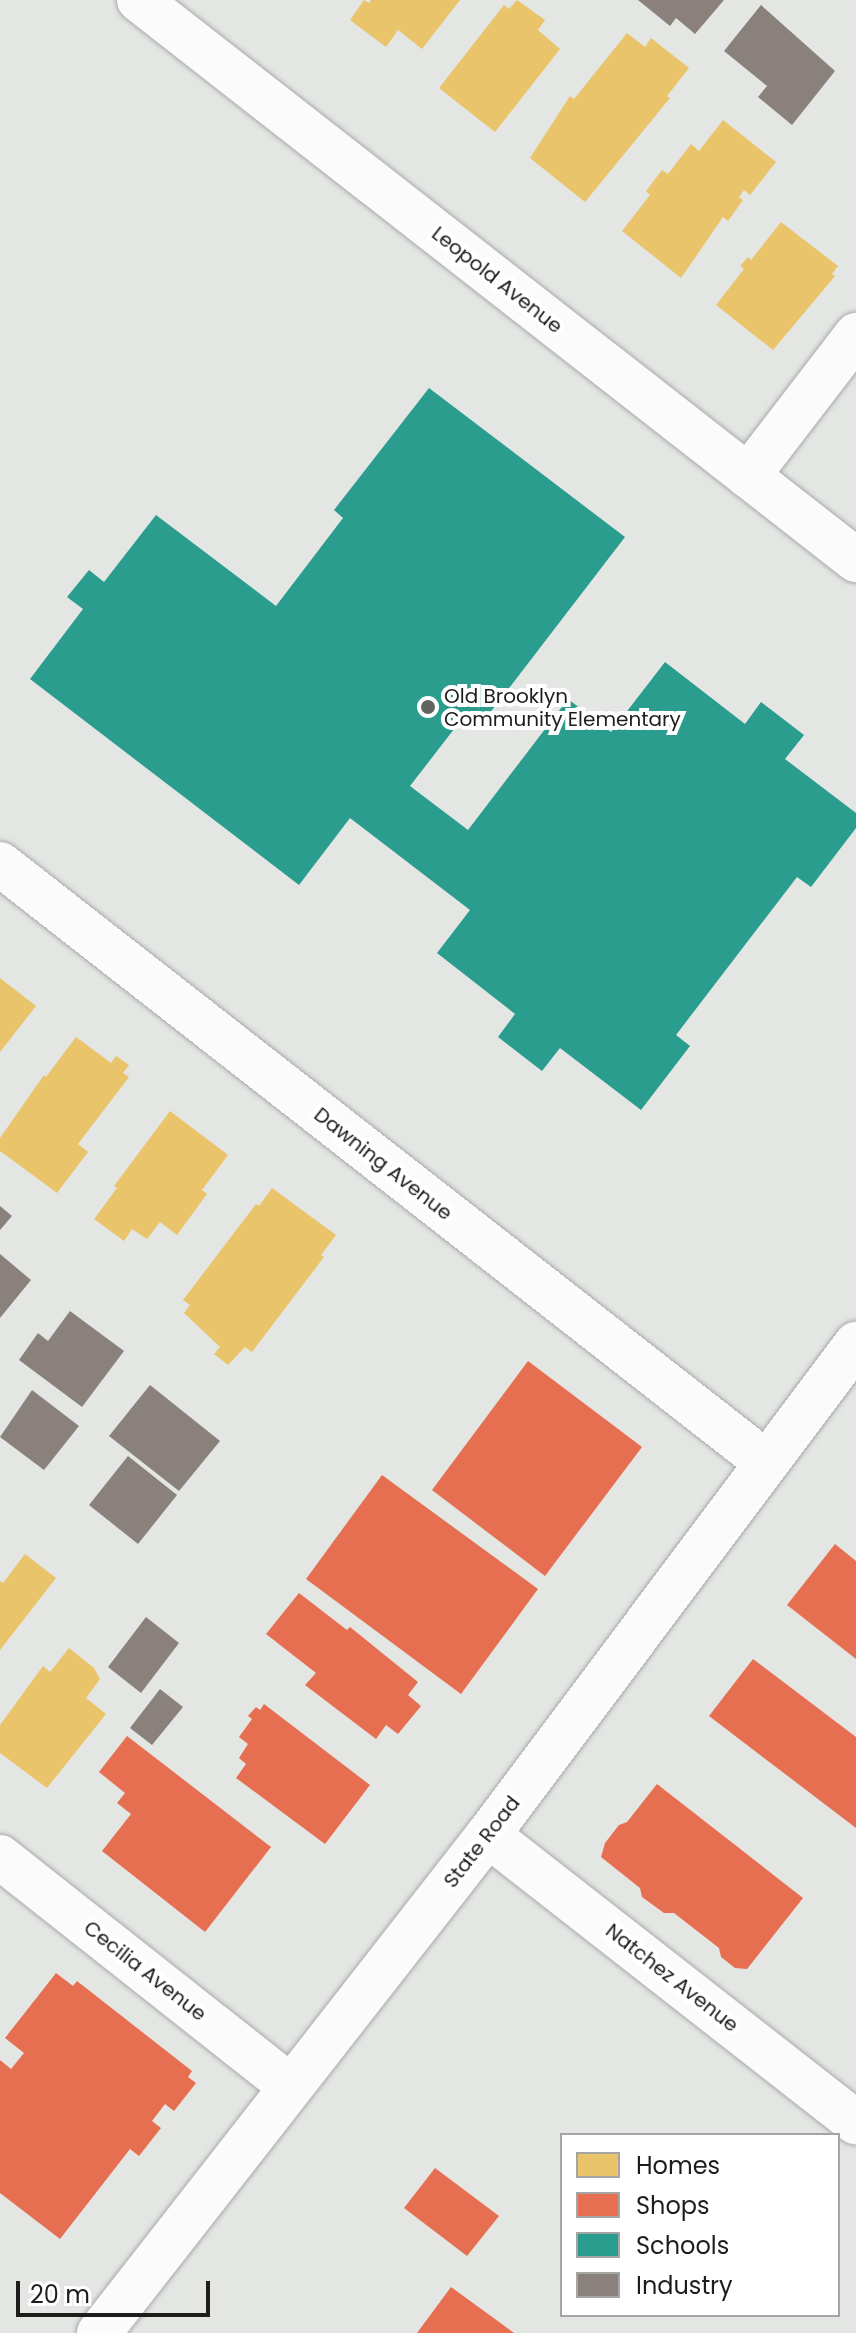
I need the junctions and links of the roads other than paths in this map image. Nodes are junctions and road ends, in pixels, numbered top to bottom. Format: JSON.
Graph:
{"nodes":[{"id":1,"x":139,"y":0,"type":"edge"},
{"id":2,"x":856,"y":335,"type":"edge"},
{"id":3,"x":748,"y":476,"type":"junction"},
{"id":4,"x":856,"y":560,"type":"edge"},
{"id":5,"x":0,"y":864,"type":"edge"},
{"id":6,"x":856,"y":1344,"type":"edge"},
{"id":7,"x":767,"y":1463,"type":"junction"},
{"id":8,"x":488,"y":1835,"type":"junction"},
{"id":9,"x":0,"y":1857,"type":"edge"},
{"id":10,"x":290,"y":2086,"type":"junction"},
{"id":11,"x":856,"y":2122,"type":"edge"},
{"id":12,"x":99,"y":2333,"type":"edge"}],
"edges":[{"from":1,"to":3,"type":"street","name":"Leopold Avenue"},
{"from":2,"to":3,"type":"street"},
{"from":3,"to":4,"type":"street","name":"Leopold Avenue"},
{"from":5,"to":7,"type":"street","name":"Dawning Avenue"},
{"from":6,"to":7,"type":"street","name":"State Road"},
{"from":7,"to":8,"type":"street","name":"State Road"},
{"from":8,"to":10,"type":"street","name":"State Road"},
{"from":8,"to":11,"type":"street","name":"Natchez Avenue"},
{"from":9,"to":10,"type":"street","name":"Cecilia Avenue"},
{"from":10,"to":12,"type":"street","name":"State Road"}]}
